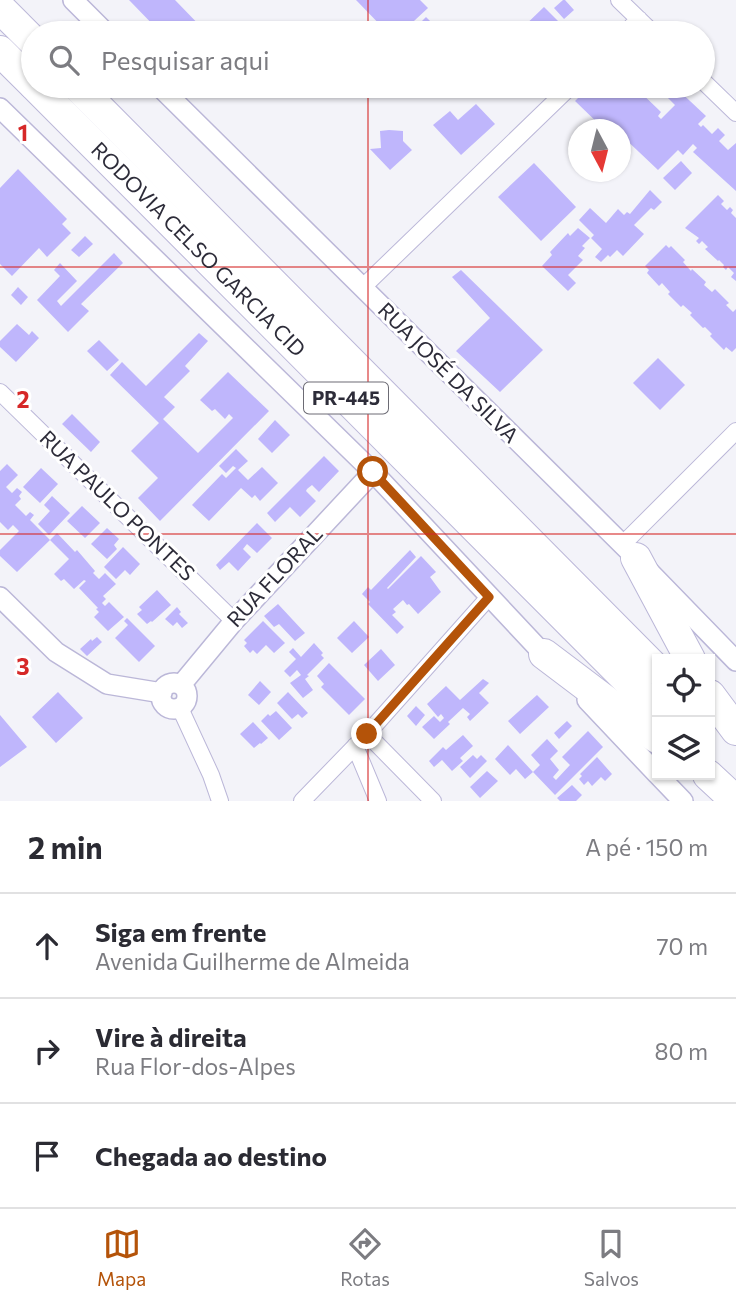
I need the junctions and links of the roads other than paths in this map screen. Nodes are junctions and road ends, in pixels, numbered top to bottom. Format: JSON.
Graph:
{"nodes":[{"id":1,"x":73,"y":0,"type":"edge"},
{"id":2,"x":619,"y":0,"type":"edge"},
{"id":3,"x":0,"y":8,"type":"edge"},
{"id":4,"x":639,"y":19,"type":"edge"},
{"id":5,"x":94,"y":21,"type":"edge"},
{"id":6,"x":21,"y":29,"type":"edge"},
{"id":7,"x":0,"y":51,"type":"edge"},
{"id":8,"x":21,"y":72,"type":"edge"},
{"id":9,"x":715,"y":93,"type":"edge"},
{"id":10,"x":47,"y":98,"type":"edge"},
{"id":11,"x":90,"y":98,"type":"edge"},
{"id":12,"x":171,"y":98,"type":"edge"},
{"id":13,"x":559,"y":98,"type":"edge"},
{"id":14,"x":0,"y":108,"type":"edge"},
{"id":15,"x":736,"y":113,"type":"edge"},
{"id":16,"x":362,"y":288,"type":"junction"},
{"id":17,"x":0,"y":392,"type":"edge"},
{"id":18,"x":736,"y":431,"type":"edge"},
{"id":19,"x":373,"y":472,"type":"junction"},
{"id":20,"x":629,"y":552,"type":"junction"},
{"id":21,"x":0,"y":597,"type":"edge"},
{"id":22,"x":489,"y":597,"type":"junction"},
{"id":23,"x":234,"y":621,"type":"junction"},
{"id":24,"x":544,"y":654,"type":"junction"},
{"id":25,"x":687,"y":654,"type":"edge"},
{"id":26,"x":736,"y":661,"type":"edge"},
{"id":27,"x":652,"y":665,"type":"edge"},
{"id":28,"x":181,"y":685,"type":"junction"},
{"id":29,"x":162,"y":693,"type":"junction"},
{"id":30,"x":715,"y":702,"type":"edge"},
{"id":31,"x":652,"y":705,"type":"edge"},
{"id":32,"x":180,"y":708,"type":"junction"},
{"id":33,"x":715,"y":728,"type":"edge"},
{"id":34,"x":736,"y":730,"type":"edge"},
{"id":35,"x":652,"y":734,"type":"edge"},
{"id":36,"x":361,"y":740,"type":"junction"},
{"id":37,"x":736,"y":750,"type":"edge"},
{"id":38,"x":652,"y":768,"type":"edge"},
{"id":39,"x":715,"y":768,"type":"edge"},
{"id":40,"x":664,"y":780,"type":"edge"},
{"id":41,"x":713,"y":780,"type":"edge"},
{"id":42,"x":736,"y":789,"type":"edge"},
{"id":43,"x":219,"y":801,"type":"edge"},
{"id":44,"x":302,"y":801,"type":"edge"},
{"id":45,"x":378,"y":801,"type":"edge"},
{"id":46,"x":433,"y":801,"type":"edge"},
{"id":47,"x":683,"y":801,"type":"edge"},
{"id":48,"x":736,"y":801,"type":"edge"}],
"edges":[{"from":1,"to":5,"type":"street"},
{"from":2,"to":4,"type":"street"},
{"from":3,"to":6,"type":"highway"},
{"from":7,"to":8,"type":"highway","name":"RODOVIA CELSO GARCIA CID","number":"PR-445"},
{"from":9,"to":15,"type":"street"},
{"from":10,"to":31,"type":"highway","name":"RODOVIA CELSO GARCIA CID","number":"PR-445"},
{"from":11,"to":27,"type":"highway","name":"RODOVIA CELSO GARCIA CID","number":"PR-445"},
{"from":12,"to":16,"type":"street","name":"RUA JOSÉ DA SILVA"},
{"from":13,"to":16,"type":"street"},
{"from":14,"to":19,"type":"street"},
{"from":16,"to":20,"type":"street","name":"RUA JOSÉ DA SILVA"},
{"from":17,"to":23,"type":"street","name":"RUA PAULO PONTES"},
{"from":18,"to":20,"type":"street"},
{"from":19,"to":22,"type":"street"},
{"from":19,"to":23,"type":"street","name":"RUA FLORAL"},
{"from":20,"to":25,"type":"highway"},
{"from":20,"to":26,"type":"street","name":"RUA JOSÉ DA SILVA"},
{"from":21,"to":29,"type":"street"},
{"from":22,"to":24,"type":"street"},
{"from":22,"to":36,"type":"street"},
{"from":23,"to":28,"type":"street","name":"RUA FLORAL"},
{"from":24,"to":35,"type":"highway"},
{"from":24,"to":38,"type":"street"},
{"from":28,"to":29,"type":"street"},
{"from":28,"to":32,"type":"street"},
{"from":29,"to":32,"type":"street"},
{"from":30,"to":34,"type":"highway"},
{"from":32,"to":43,"type":"street"},
{"from":33,"to":37,"type":"highway"},
{"from":36,"to":44,"type":"street"},
{"from":36,"to":45,"type":"street"},
{"from":36,"to":46,"type":"street"},
{"from":39,"to":42,"type":"highway"},
{"from":40,"to":47,"type":"street"},
{"from":41,"to":48,"type":"highway"}]}
